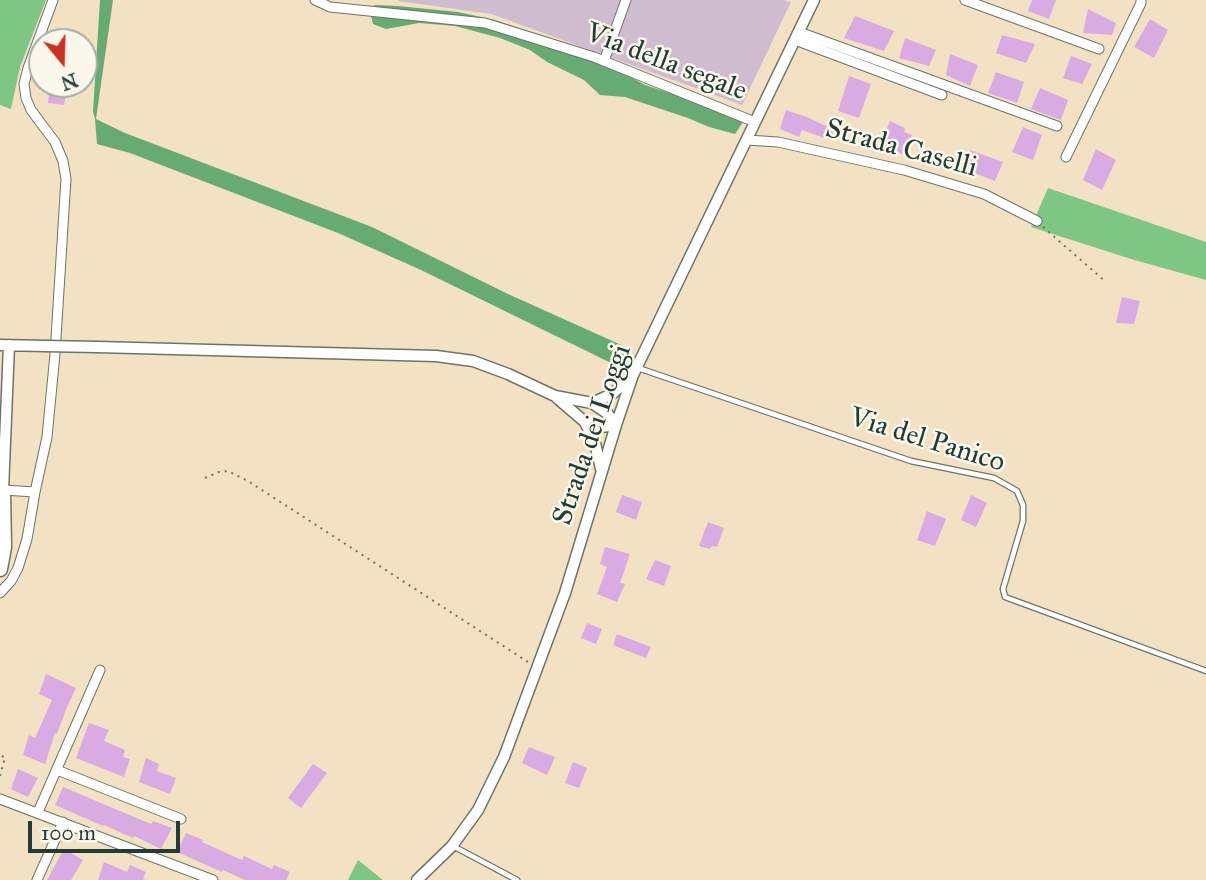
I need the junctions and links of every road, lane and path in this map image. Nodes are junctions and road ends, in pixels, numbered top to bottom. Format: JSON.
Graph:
{"nodes":[{"id":1,"x":53,"y":0,"type":"edge"},
{"id":2,"x":315,"y":0,"type":"edge"},
{"id":3,"x":626,"y":0,"type":"edge"},
{"id":4,"x":814,"y":0,"type":"edge"},
{"id":5,"x":965,"y":0,"type":"edge"},
{"id":6,"x":1141,"y":0,"type":"edge"},
{"id":7,"x":797,"y":36,"type":"junction"},
{"id":8,"x":1099,"y":49,"type":"dead end"},
{"id":9,"x":604,"y":61,"type":"junction"},
{"id":10,"x":942,"y":95,"type":"dead end"},
{"id":11,"x":755,"y":122,"type":"junction"},
{"id":12,"x":1057,"y":126,"type":"dead end"},
{"id":13,"x":747,"y":140,"type":"junction"},
{"id":14,"x":1066,"y":157,"type":"dead end"},
{"id":15,"x":1037,"y":221,"type":"joint"},
{"id":16,"x":1107,"y":282,"type":"dead end"},
{"id":17,"x":5,"y":345,"type":"edge"},
{"id":18,"x":635,"y":372,"type":"junction"},
{"id":19,"x":555,"y":396,"type":"junction"},
{"id":20,"x":592,"y":403,"type":"junction"},
{"id":21,"x":585,"y":422,"type":"junction"},
{"id":22,"x":616,"y":425,"type":"junction"},
{"id":23,"x":602,"y":472,"type":"junction"},
{"id":24,"x":205,"y":478,"type":"dead end"},
{"id":25,"x":3,"y":490,"type":"junction"},
{"id":26,"x":35,"y":492,"type":"junction"},
{"id":27,"x":0,"y":569,"type":"edge"},
{"id":28,"x":0,"y":593,"type":"edge"},
{"id":29,"x":538,"y":666,"type":"junction"},
{"id":30,"x":100,"y":670,"type":"dead end"},
{"id":31,"x":1206,"y":671,"type":"edge"},
{"id":32,"x":1,"y":756,"type":"edge"},
{"id":33,"x":57,"y":770,"type":"junction"},
{"id":34,"x":0,"y":776,"type":"edge"},
{"id":35,"x":0,"y":799,"type":"edge"},
{"id":36,"x":38,"y":813,"type":"junction"},
{"id":37,"x":181,"y":819,"type":"dead end"},
{"id":38,"x":63,"y":822,"type":"junction"},
{"id":39,"x":452,"y":846,"type":"junction"},
{"id":40,"x":37,"y":880,"type":"edge"},
{"id":41,"x":213,"y":880,"type":"edge"},
{"id":42,"x":417,"y":880,"type":"edge"},
{"id":43,"x":517,"y":880,"type":"edge"}],
"edges":[{"from":1,"to":26,"type":"street"},
{"from":2,"to":9,"type":"street","name":"Via della segale"},
{"from":3,"to":9,"type":"street"},
{"from":4,"to":7,"type":"street","name":"Strada dei Loggi"},
{"from":5,"to":8,"type":"street"},
{"from":6,"to":14,"type":"street"},
{"from":7,"to":10,"type":"street"},
{"from":7,"to":11,"type":"street","name":"Strada dei Loggi"},
{"from":7,"to":12,"type":"street"},
{"from":9,"to":11,"type":"street","name":"Via della segale"},
{"from":11,"to":13,"type":"street","name":"Strada dei Loggi"},
{"from":13,"to":15,"type":"street","name":"Strada Caselli"},
{"from":13,"to":18,"type":"street","name":"Strada dei Loggi"},
{"from":15,"to":16,"type":"path"},
{"from":17,"to":19,"type":"street","bridge":true},
{"from":17,"to":25,"type":"street"},
{"from":18,"to":20,"type":"street"},
{"from":18,"to":22,"type":"street","name":"Strada dei Loggi"},
{"from":18,"to":31,"type":"lane","name":"Via del Panico"},
{"from":19,"to":20,"type":"street"},
{"from":19,"to":21,"type":"street"},
{"from":20,"to":22,"type":"street"},
{"from":21,"to":22,"type":"street"},
{"from":21,"to":23,"type":"street"},
{"from":22,"to":23,"type":"street","name":"Strada dei Loggi"},
{"from":23,"to":29,"type":"street","name":"Strada dei Loggi"},
{"from":24,"to":29,"type":"path"},
{"from":25,"to":26,"type":"street"},
{"from":25,"to":27,"type":"highway"},
{"from":26,"to":28,"type":"street"},
{"from":29,"to":39,"type":"street","name":"Strada dei Loggi"},
{"from":30,"to":33,"type":"street"},
{"from":32,"to":34,"type":"path"},
{"from":33,"to":36,"type":"street"},
{"from":33,"to":37,"type":"street"},
{"from":35,"to":36,"type":"street"},
{"from":36,"to":38,"type":"street"},
{"from":38,"to":40,"type":"street"},
{"from":38,"to":41,"type":"street"},
{"from":39,"to":42,"type":"street","name":"Strada dei Loggi"},
{"from":39,"to":43,"type":"lane"}]}
